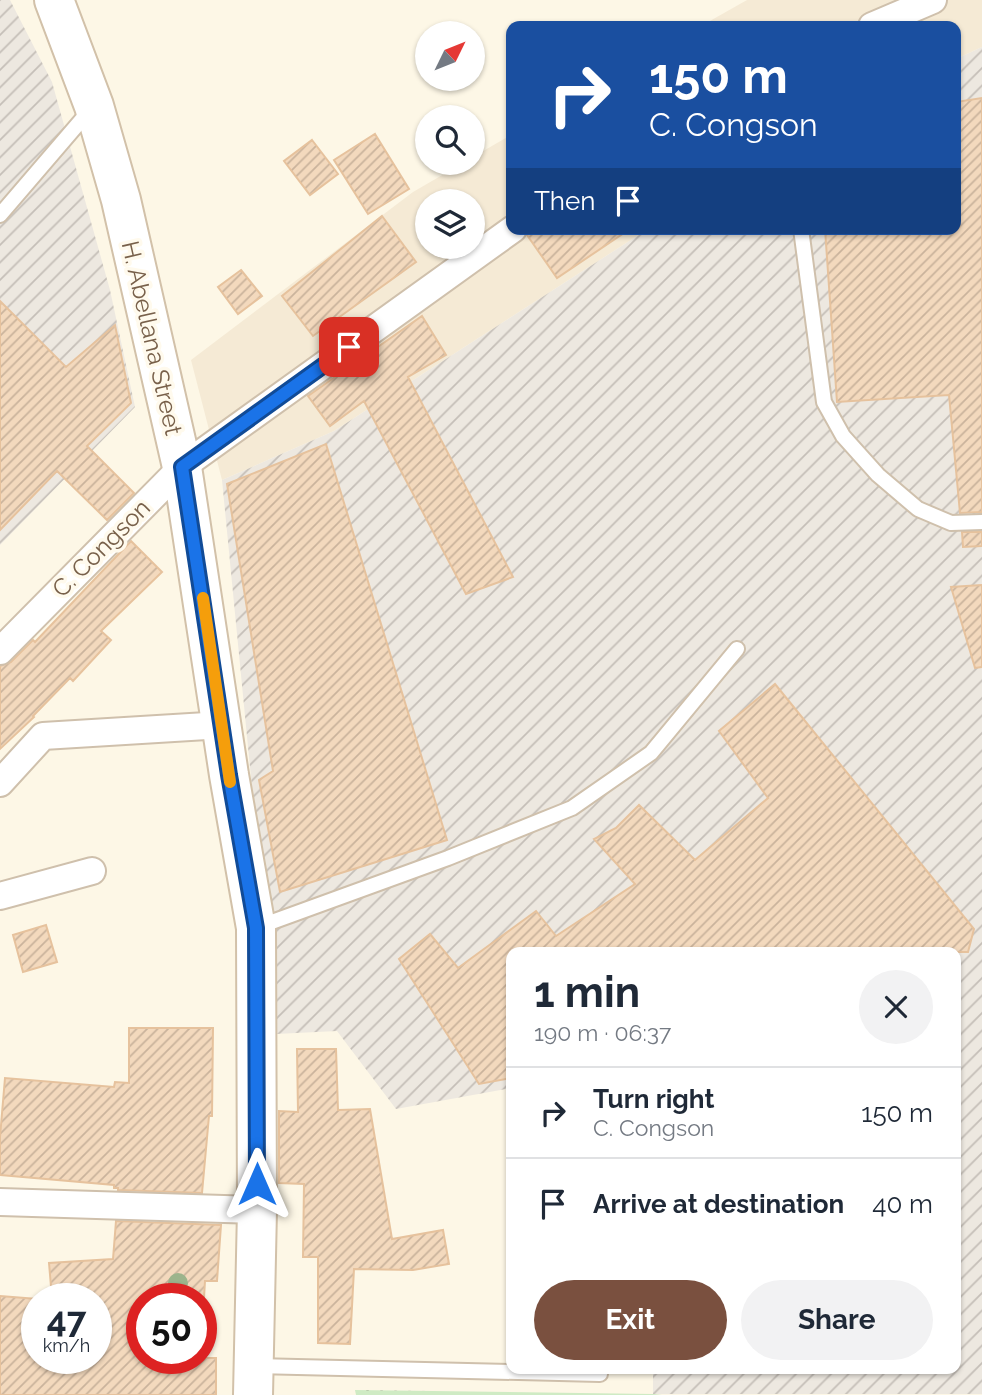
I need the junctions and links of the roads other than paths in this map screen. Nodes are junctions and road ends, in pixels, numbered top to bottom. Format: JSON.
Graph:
{"nodes":[{"id":1,"x":54,"y":0,"type":"edge"},
{"id":2,"x":933,"y":0,"type":"edge"},
{"id":3,"x":884,"y":21,"type":"edge"},
{"id":4,"x":94,"y":106,"type":"junction"},
{"id":5,"x":0,"y":215,"type":"edge"},
{"id":6,"x":506,"y":234,"type":"edge"},
{"id":7,"x":802,"y":235,"type":"edge"},
{"id":8,"x":182,"y":467,"type":"junction"},
{"id":9,"x":982,"y":522,"type":"edge"},
{"id":10,"x":737,"y":649,"type":"dead end"},
{"id":11,"x":0,"y":651,"type":"edge"},
{"id":12,"x":223,"y":725,"type":"junction"},
{"id":13,"x":0,"y":783,"type":"edge"},
{"id":14,"x":92,"y":871,"type":"dead end"},
{"id":15,"x":0,"y":896,"type":"edge"},
{"id":16,"x":256,"y":928,"type":"junction"},
{"id":17,"x":0,"y":1202,"type":"edge"},
{"id":18,"x":257,"y":1210,"type":"junction"},
{"id":19,"x":600,"y":1374,"type":"dead end"},
{"id":20,"x":253,"y":1381,"type":"edge"}],
"edges":[{"from":1,"to":4,"type":"main road","name":"H. Abellana Street"},
{"from":2,"to":3,"type":"street"},
{"from":4,"to":5,"type":"lane"},
{"from":4,"to":8,"type":"main road","name":"H. Abellana Street"},
{"from":6,"to":8,"type":"street","name":"C. Congson"},
{"from":7,"to":9,"type":"lane"},
{"from":8,"to":11,"type":"street","name":"C. Congson"},
{"from":8,"to":12,"type":"main road","name":"H. Abellana Street"},
{"from":10,"to":16,"type":"lane"},
{"from":12,"to":13,"type":"street"},
{"from":12,"to":16,"type":"main road","name":"H. Abellana Street"},
{"from":14,"to":15,"type":"street"},
{"from":16,"to":18,"type":"main road","name":"H. Abellana Street"},
{"from":17,"to":18,"type":"street"},
{"from":18,"to":20,"type":"main road","name":"H. Abellana Street"},
{"from":19,"to":20,"type":"lane"}]}
